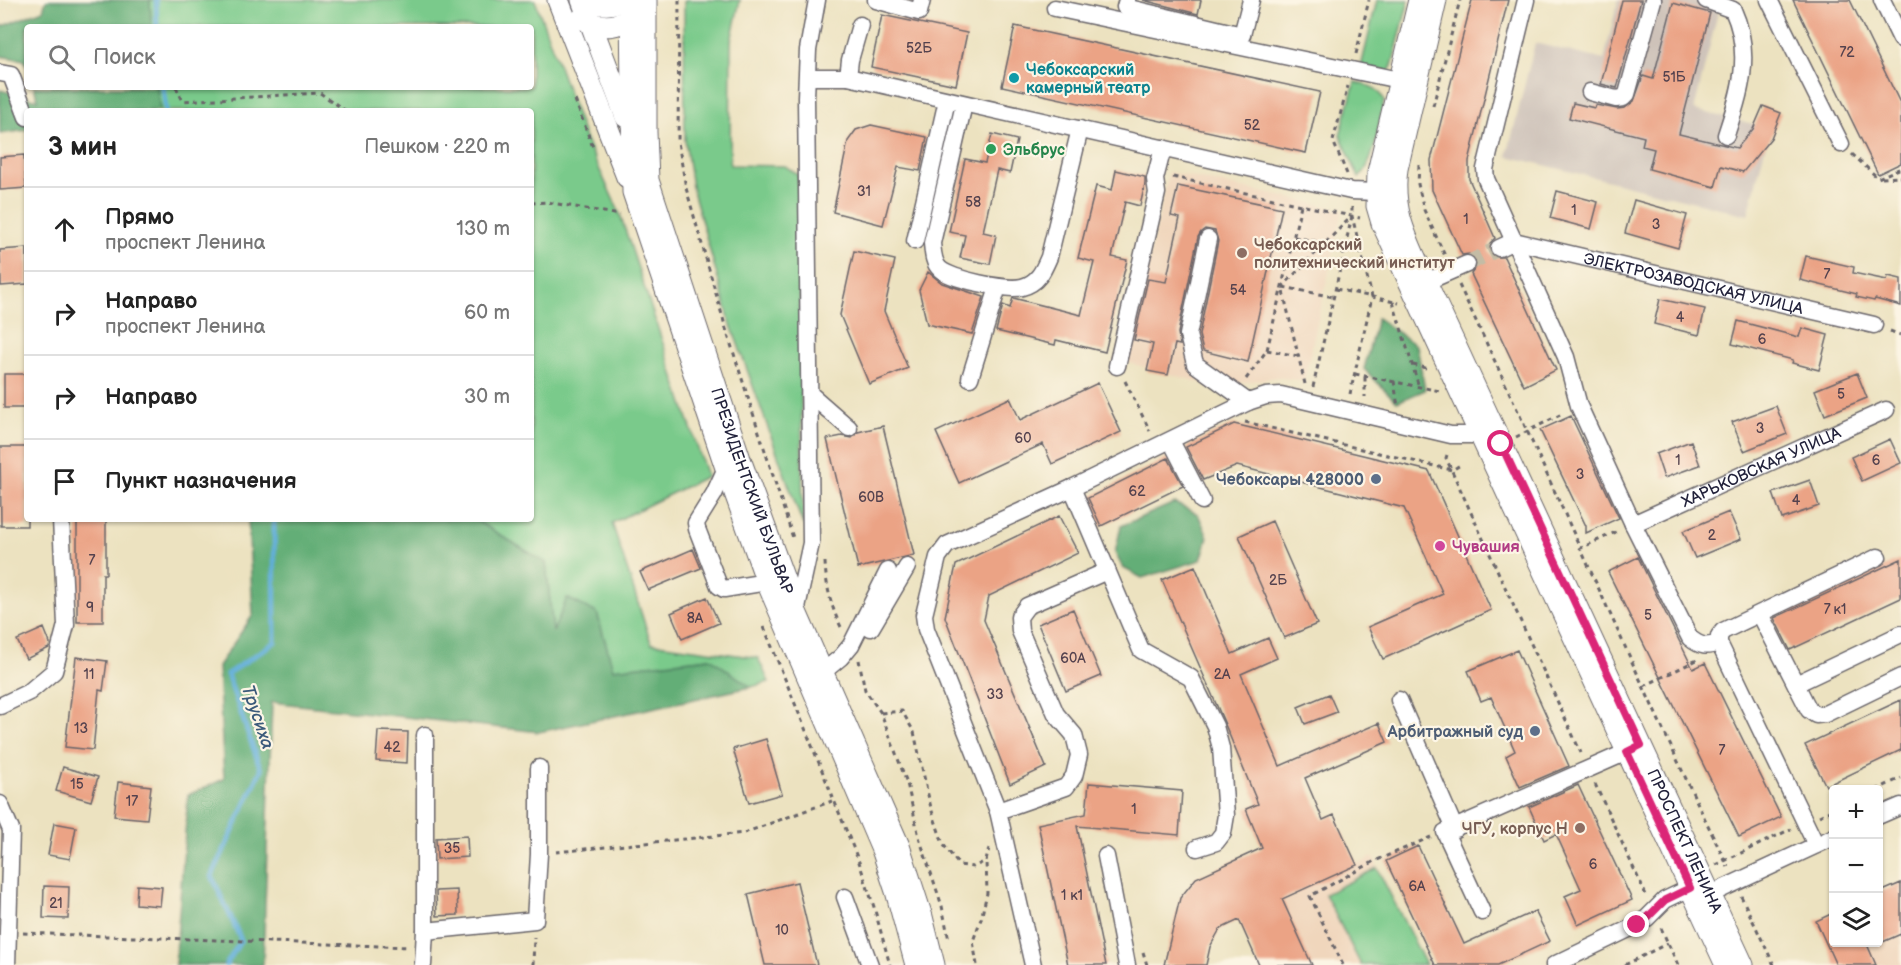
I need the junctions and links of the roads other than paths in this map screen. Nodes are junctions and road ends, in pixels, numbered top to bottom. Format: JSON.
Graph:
{"nodes":[{"id":1,"x":582,"y":0,"type":"edge"},
{"id":2,"x":589,"y":0,"type":"edge"},
{"id":3,"x":817,"y":0,"type":"edge"},
{"id":4,"x":876,"y":0,"type":"edge"},
{"id":5,"x":922,"y":0,"type":"edge"},
{"id":6,"x":1127,"y":0,"type":"edge"},
{"id":7,"x":1251,"y":0,"type":"edge"},
{"id":8,"x":1419,"y":0,"type":"edge"},
{"id":9,"x":1436,"y":0,"type":"edge"},
{"id":10,"x":1526,"y":0,"type":"edge"},
{"id":11,"x":1653,"y":0,"type":"edge"},
{"id":12,"x":1706,"y":0,"type":"edge"},
{"id":13,"x":1769,"y":0,"type":"edge"},
{"id":14,"x":1882,"y":0,"type":"edge"},
{"id":15,"x":559,"y":1,"type":"edge"},
{"id":16,"x":634,"y":3,"type":"edge"},
{"id":17,"x":1055,"y":8,"type":"dead end"},
{"id":18,"x":591,"y":23,"type":"junction"},
{"id":19,"x":860,"y":25,"type":"dead end"},
{"id":20,"x":1901,"y":39,"type":"edge"},
{"id":21,"x":0,"y":73,"type":"edge"},
{"id":22,"x":808,"y":77,"type":"junction"},
{"id":23,"x":848,"y":77,"type":"junction"},
{"id":24,"x":1399,"y":80,"type":"junction"},
{"id":25,"x":1590,"y":92,"type":"dead end"},
{"id":26,"x":947,"y":100,"type":"junction"},
{"id":27,"x":964,"y":104,"type":"junction"},
{"id":28,"x":24,"y":109,"type":"edge"},
{"id":29,"x":1080,"y":129,"type":"junction"},
{"id":30,"x":631,"y":131,"type":"junction"},
{"id":31,"x":1726,"y":135,"type":"dead end"},
{"id":32,"x":1842,"y":144,"type":"road end"},
{"id":33,"x":1163,"y":148,"type":"junction"},
{"id":34,"x":640,"y":186,"type":"junction"},
{"id":35,"x":1385,"y":191,"type":"junction"},
{"id":36,"x":1208,"y":239,"type":"dead end"},
{"id":37,"x":915,"y":241,"type":"dead end"},
{"id":38,"x":1507,"y":244,"type":"junction"},
{"id":39,"x":1459,"y":267,"type":"tunnel mouth"},
{"id":40,"x":1426,"y":282,"type":"junction"},
{"id":41,"x":998,"y":287,"type":"junction"},
{"id":42,"x":1874,"y":325,"type":"dead end"},
{"id":43,"x":1118,"y":366,"type":"road end"},
{"id":44,"x":969,"y":378,"type":"dead end"},
{"id":45,"x":810,"y":394,"type":"junction"},
{"id":46,"x":1242,"y":397,"type":"junction"},
{"id":47,"x":1886,"y":410,"type":"dead end"},
{"id":48,"x":849,"y":428,"type":"dead end"},
{"id":49,"x":1487,"y":432,"type":"junction"},
{"id":50,"x":1164,"y":443,"type":"junction"},
{"id":51,"x":726,"y":468,"type":"junction"},
{"id":52,"x":1072,"y":488,"type":"junction"},
{"id":53,"x":1202,"y":501,"type":"dead end"},
{"id":54,"x":61,"y":522,"type":"edge"},
{"id":55,"x":1633,"y":524,"type":"junction"},
{"id":56,"x":1878,"y":557,"type":"dead end"},
{"id":57,"x":906,"y":567,"type":"dead end"},
{"id":58,"x":1107,"y":571,"type":"junction"},
{"id":59,"x":767,"y":582,"type":"junction"},
{"id":60,"x":796,"y":612,"type":"junction"},
{"id":61,"x":1760,"y":614,"type":"junction"},
{"id":62,"x":1901,"y":634,"type":"edge"},
{"id":63,"x":1712,"y":645,"type":"junction"},
{"id":64,"x":849,"y":656,"type":"junction"},
{"id":65,"x":823,"y":672,"type":"junction"},
{"id":66,"x":1901,"y":677,"type":"edge"},
{"id":67,"x":1796,"y":684,"type":"junction"},
{"id":68,"x":1399,"y":700,"type":"dead end"},
{"id":69,"x":0,"y":706,"type":"edge"},
{"id":70,"x":425,"y":735,"type":"dead end"},
{"id":71,"x":1634,"y":748,"type":"junction"},
{"id":72,"x":539,"y":768,"type":"dead end"},
{"id":73,"x":0,"y":804,"type":"edge"},
{"id":74,"x":1901,"y":806,"type":"edge"},
{"id":75,"x":998,"y":811,"type":"junction"},
{"id":76,"x":1883,"y":814,"type":"edge"},
{"id":77,"x":1450,"y":831,"type":"junction"},
{"id":78,"x":1829,"y":839,"type":"edge"},
{"id":79,"x":1816,"y":845,"type":"junction"},
{"id":80,"x":1197,"y":848,"type":"dead end"},
{"id":81,"x":1106,"y":856,"type":"dead end"},
{"id":82,"x":1701,"y":891,"type":"junction"},
{"id":83,"x":845,"y":897,"type":"dead end"},
{"id":84,"x":1482,"y":912,"type":"dead end"},
{"id":85,"x":425,"y":939,"type":"junction"},
{"id":86,"x":7,"y":965,"type":"edge"},
{"id":87,"x":423,"y":965,"type":"edge"},
{"id":88,"x":870,"y":965,"type":"edge"},
{"id":89,"x":916,"y":965,"type":"edge"},
{"id":90,"x":934,"y":965,"type":"edge"},
{"id":91,"x":1033,"y":965,"type":"edge"},
{"id":92,"x":1127,"y":965,"type":"edge"},
{"id":93,"x":1554,"y":965,"type":"edge"},
{"id":94,"x":1726,"y":965,"type":"edge"},
{"id":95,"x":1743,"y":965,"type":"edge"}],
"edges":[{"from":1,"to":18,"type":"main road"},
{"from":2,"to":16,"type":"main road"},
{"from":3,"to":22,"type":"street"},
{"from":4,"to":5,"type":"street"},
{"from":6,"to":7,"type":"street"},
{"from":8,"to":24,"type":"main road"},
{"from":9,"to":35,"type":"main road"},
{"from":10,"to":38,"type":"street"},
{"from":11,"to":25,"type":"street"},
{"from":12,"to":31,"type":"street"},
{"from":13,"to":32,"type":"street"},
{"from":14,"to":20,"type":"street"},
{"from":15,"to":18,"type":"main road"},
{"from":15,"to":34,"type":"main road"},
{"from":16,"to":18,"type":"main road"},
{"from":16,"to":30,"type":"main road"},
{"from":16,"to":34,"type":"main road","name":"ПРЕЗИДЕНТСКИЙ БУЛЬВАР"},
{"from":17,"to":24,"type":"street"},
{"from":18,"to":30,"type":"main road"},
{"from":19,"to":23,"type":"street"},
{"from":21,"to":28,"type":"street"},
{"from":22,"to":23,"type":"street"},
{"from":22,"to":45,"type":"street"},
{"from":23,"to":26,"type":"street"},
{"from":24,"to":35,"type":"main road"},
{"from":26,"to":27,"type":"street"},
{"from":26,"to":37,"type":"street"},
{"from":27,"to":29,"type":"street"},
{"from":27,"to":41,"type":"street"},
{"from":29,"to":33,"type":"street"},
{"from":29,"to":41,"type":"street"},
{"from":30,"to":34,"type":"main road"},
{"from":33,"to":35,"type":"street"},
{"from":33,"to":43,"type":"street"},
{"from":34,"to":51,"type":"main road","name":"ПРЕЗИДЕНТСКИЙ БУЛЬВАР"},
{"from":34,"to":60,"type":"main road","name":"ПРЕЗИДЕНТСКИЙ БУЛЬВАР"},
{"from":35,"to":40,"type":"main road","name":"ПРОСПЕКТ ЛЕНИНА"},
{"from":35,"to":49,"type":"main road","name":"ПРОСПЕКТ ЛЕНИНА"},
{"from":36,"to":46,"type":"street"},
{"from":38,"to":42,"type":"street","name":"ЭЛЕКТРОЗАВОДСКАЯ УЛИЦА"},
{"from":38,"to":55,"type":"street"},
{"from":39,"to":40,"type":"street"},
{"from":40,"to":49,"type":"main road","name":"ПРОСПЕКТ ЛЕНИНА"},
{"from":41,"to":44,"type":"street"},
{"from":45,"to":48,"type":"street"},
{"from":45,"to":60,"type":"street"},
{"from":46,"to":49,"type":"street"},
{"from":46,"to":50,"type":"street"},
{"from":47,"to":55,"type":"street","name":"ХАРЬКОВСКАЯ УЛИЦА"},
{"from":49,"to":71,"type":"main road","name":"ПРОСПЕКТ ЛЕНИНА"},
{"from":50,"to":52,"type":"street"},
{"from":50,"to":53,"type":"street"},
{"from":51,"to":59,"type":"main road","name":"ПРЕЗИДЕНТСКИЙ БУЛЬВАР"},
{"from":51,"to":59,"type":"street"},
{"from":52,"to":58,"type":"street"},
{"from":52,"to":75,"type":"street"},
{"from":54,"to":69,"type":"street"},
{"from":55,"to":63,"type":"street"},
{"from":56,"to":61,"type":"street"},
{"from":57,"to":64,"type":"street"},
{"from":58,"to":75,"type":"street"},
{"from":58,"to":80,"type":"street"},
{"from":59,"to":89,"type":"main road","name":"ПРЕЗИДЕНТСКИЙ БУЛЬВАР"},
{"from":60,"to":65,"type":"main road","name":"ПРЕЗИДЕНТСКИЙ БУЛЬВАР"},
{"from":61,"to":63,"type":"street"},
{"from":61,"to":67,"type":"street"},
{"from":62,"to":67,"type":"street"},
{"from":63,"to":79,"type":"street"},
{"from":64,"to":64,"type":"street"},
{"from":64,"to":65,"type":"street"},
{"from":65,"to":90,"type":"main road","name":"ПРЕЗИДЕНТСКИЙ БУЛЬВАР"},
{"from":66,"to":67,"type":"street"},
{"from":68,"to":77,"type":"street"},
{"from":70,"to":85,"type":"street"},
{"from":71,"to":77,"type":"street"},
{"from":71,"to":82,"type":"main road","name":"ПРОСПЕКТ ЛЕНИНА"},
{"from":72,"to":85,"type":"street"},
{"from":73,"to":86,"type":"street"},
{"from":74,"to":76,"type":"street"},
{"from":75,"to":91,"type":"street"},
{"from":77,"to":84,"type":"street"},
{"from":78,"to":79,"type":"street"},
{"from":79,"to":82,"type":"street"},
{"from":81,"to":92,"type":"street"},
{"from":82,"to":93,"type":"street"},
{"from":82,"to":94,"type":"main road","name":"ПРОСПЕКТ ЛЕНИНА"},
{"from":82,"to":95,"type":"main road","name":"ПРОСПЕКТ ЛЕНИНА"},
{"from":83,"to":88,"type":"street"},
{"from":85,"to":87,"type":"street"}]}
